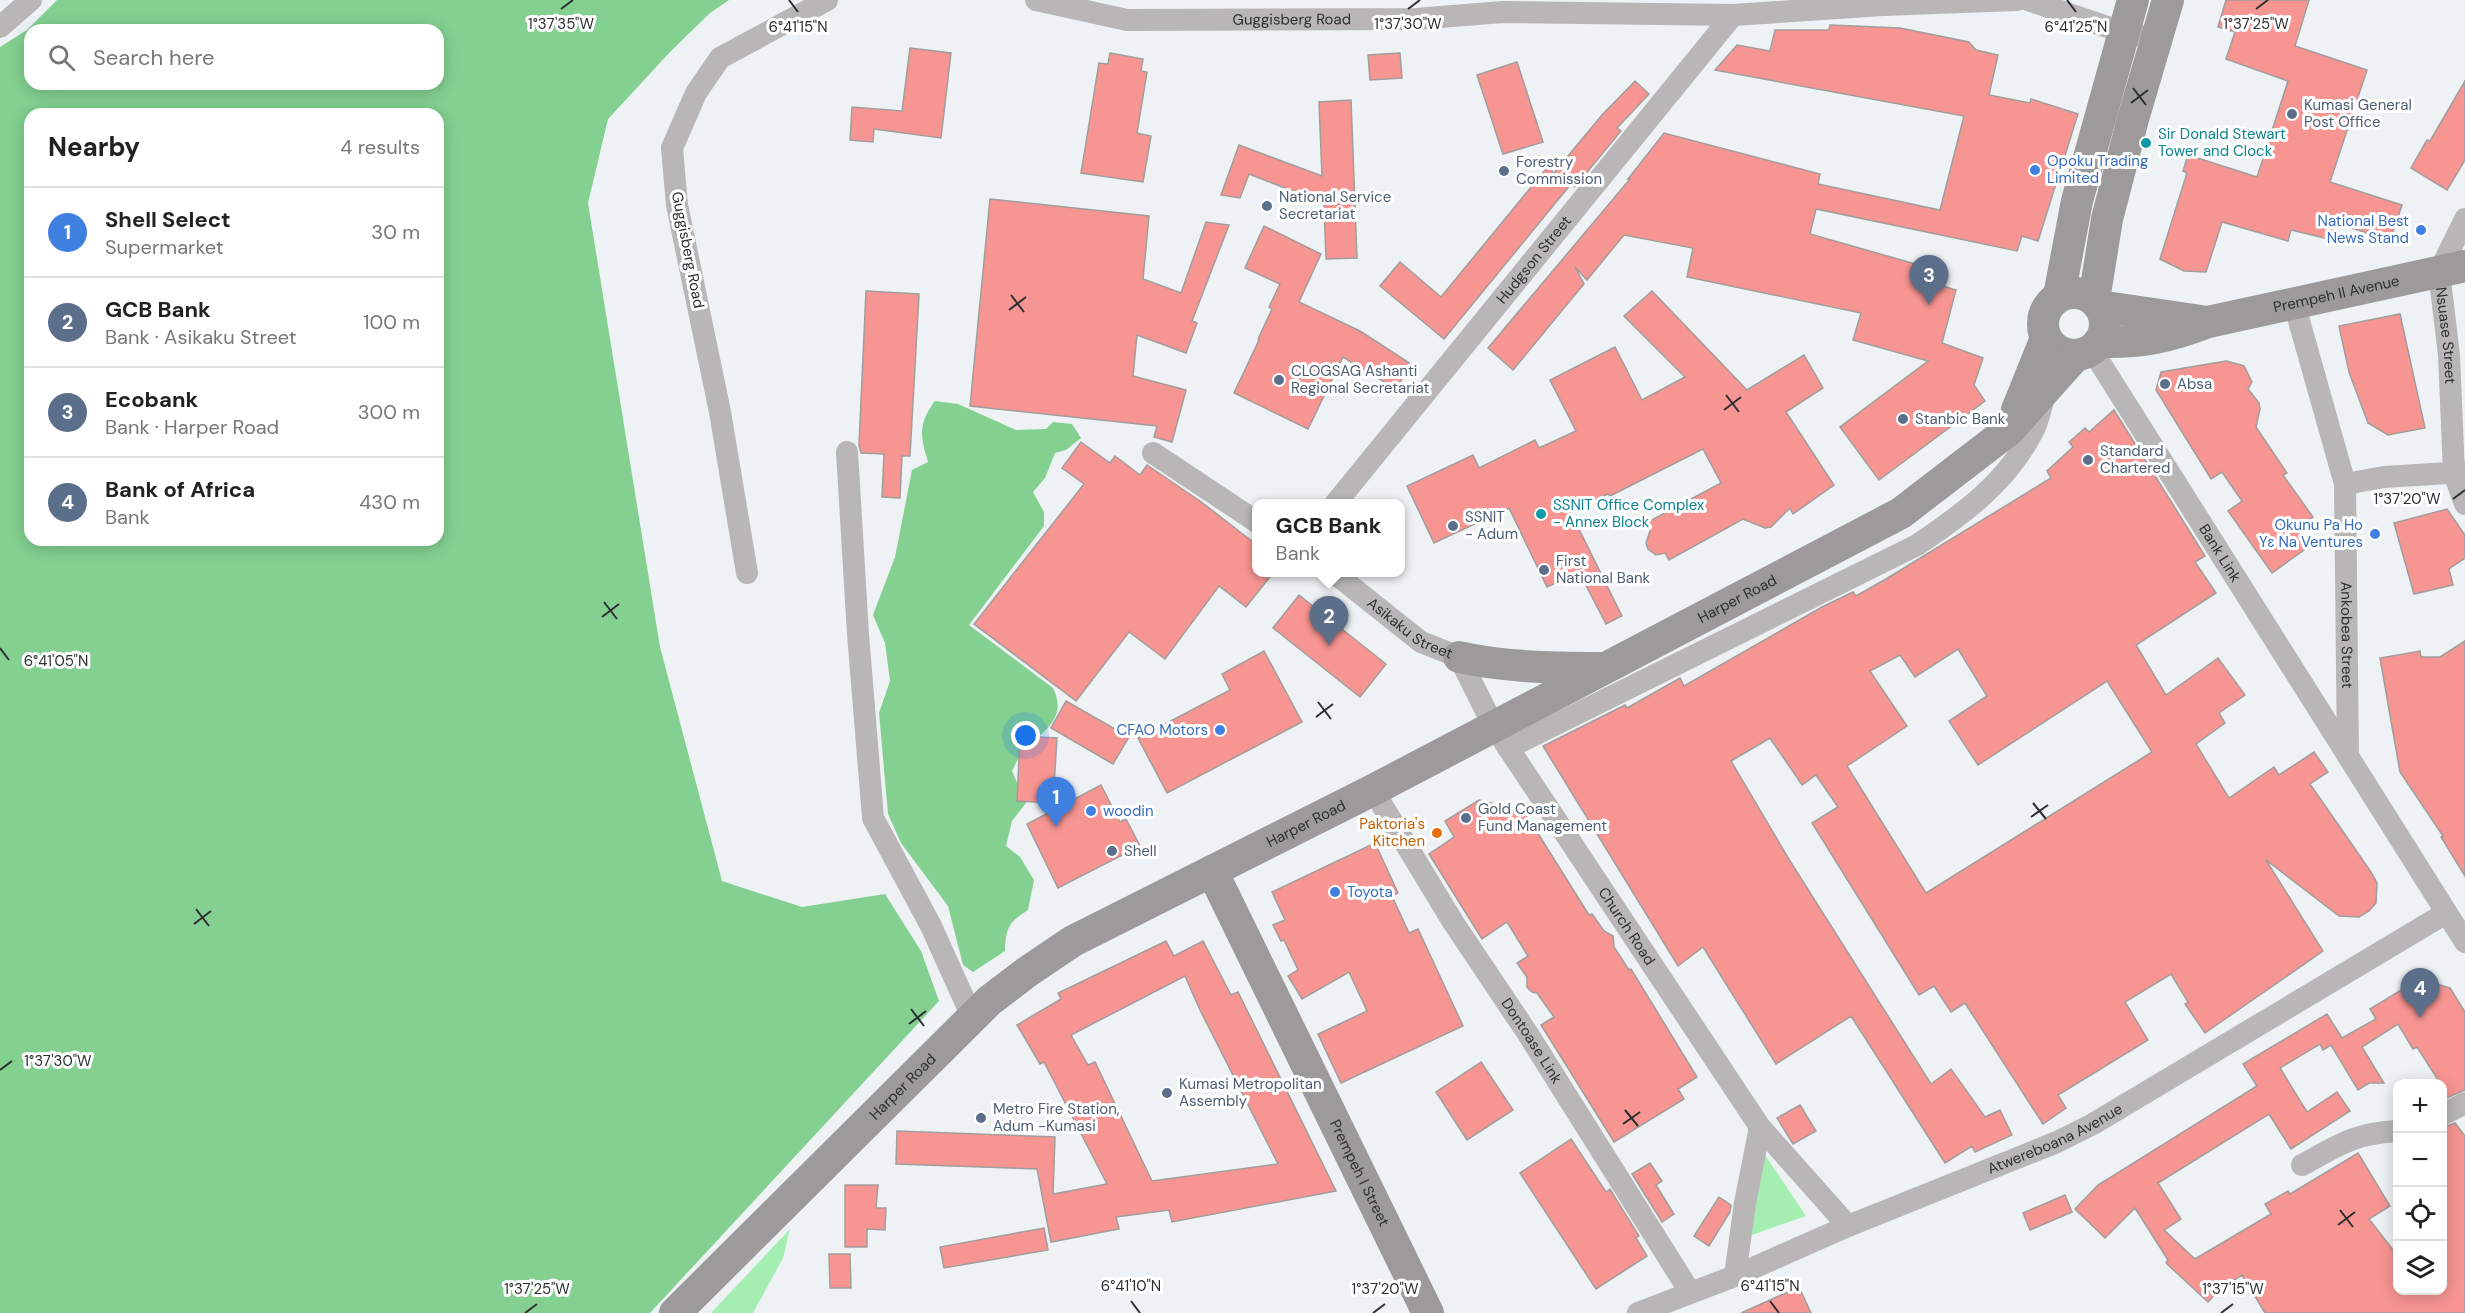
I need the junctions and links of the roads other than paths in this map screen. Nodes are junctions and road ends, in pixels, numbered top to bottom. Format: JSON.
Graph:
{"nodes":[{"id":1,"x":31,"y":0,"type":"edge"},
{"id":2,"x":827,"y":0,"type":"edge"},
{"id":3,"x":1036,"y":0,"type":"edge"},
{"id":4,"x":2017,"y":0,"type":"edge"},
{"id":5,"x":2028,"y":0,"type":"edge"},
{"id":6,"x":2133,"y":0,"type":"edge"},
{"id":7,"x":2168,"y":0,"type":"edge"},
{"id":8,"x":1821,"y":4,"type":"edge"},
{"id":9,"x":1503,"y":6,"type":"edge"},
{"id":10,"x":1733,"y":15,"type":"junction"},
{"id":11,"x":0,"y":27,"type":"edge"},
{"id":12,"x":2122,"y":32,"type":"junction"},
{"id":13,"x":2157,"y":39,"type":"junction"},
{"id":14,"x":2465,"y":219,"type":"edge"},
{"id":15,"x":2452,"y":269,"type":"edge"},
{"id":16,"x":2059,"y":296,"type":"junction"},
{"id":17,"x":2096,"y":303,"type":"junction"},
{"id":18,"x":2294,"y":303,"type":"junction"},
{"id":19,"x":2208,"y":322,"type":"junction"},
{"id":20,"x":2046,"y":338,"type":"junction"},
{"id":21,"x":2089,"y":349,"type":"junction"},
{"id":22,"x":2046,"y":389,"type":"junction"},
{"id":23,"x":2009,"y":430,"type":"junction"},
{"id":24,"x":847,"y":452,"type":"dead end"},
{"id":25,"x":1153,"y":453,"type":"dead end"},
{"id":26,"x":2459,"y":473,"type":"edge"},
{"id":27,"x":2345,"y":484,"type":"junction"},
{"id":28,"x":1339,"y":499,"type":"edge"},
{"id":29,"x":2465,"y":504,"type":"edge"},
{"id":30,"x":1252,"y":519,"type":"edge"},
{"id":31,"x":747,"y":573,"type":"dead end"},
{"id":32,"x":1338,"y":577,"type":"edge"},
{"id":33,"x":1459,"y":657,"type":"junction"},
{"id":34,"x":1604,"y":668,"type":"junction"},
{"id":35,"x":1501,"y":736,"type":"junction"},
{"id":36,"x":2348,"y":756,"type":"junction"},
{"id":37,"x":1373,"y":790,"type":"junction"},
{"id":38,"x":1212,"y":871,"type":"junction"},
{"id":39,"x":2446,"y":913,"type":"junction"},
{"id":40,"x":2465,"y":942,"type":"edge"},
{"id":41,"x":973,"y":1019,"type":"junction"},
{"id":42,"x":2465,"y":1103,"type":"edge"},
{"id":43,"x":2447,"y":1112,"type":"edge"},
{"id":44,"x":1760,"y":1127,"type":"junction"},
{"id":45,"x":2393,"y":1131,"type":"edge"},
{"id":46,"x":2302,"y":1165,"type":"dead end"},
{"id":47,"x":1848,"y":1226,"type":"junction"},
{"id":48,"x":1735,"y":1276,"type":"junction"},
{"id":49,"x":1690,"y":1292,"type":"junction"},
{"id":50,"x":675,"y":1313,"type":"edge"},
{"id":51,"x":1428,"y":1313,"type":"edge"},
{"id":52,"x":1638,"y":1313,"type":"edge"}],
"edges":[{"from":1,"to":11,"type":"street"},
{"from":2,"to":31,"type":"street","name":"Guggisberg Road"},
{"from":3,"to":9,"type":"street","name":"Guggisberg Road"},
{"from":4,"to":8,"type":"street","name":"Guggisberg Road"},
{"from":5,"to":12,"type":"street"},
{"from":6,"to":12,"type":"street"},
{"from":7,"to":13,"type":"street"},
{"from":8,"to":10,"type":"street","name":"Guggisberg Road"},
{"from":9,"to":10,"type":"street","name":"Guggisberg Road"},
{"from":10,"to":28,"type":"street","name":"Hudgson Street"},
{"from":12,"to":13,"type":"street"},
{"from":12,"to":16,"type":"street"},
{"from":13,"to":17,"type":"street"},
{"from":14,"to":15,"type":"street"},
{"from":15,"to":18,"type":"street","name":"Prempeh II Avenue"},
{"from":15,"to":26,"type":"street","name":"Nsuase Street"},
{"from":16,"to":17,"type":"street"},
{"from":16,"to":20,"type":"street"},
{"from":17,"to":19,"type":"street","name":"Prempeh II Avenue"},
{"from":17,"to":21,"type":"street"},
{"from":18,"to":19,"type":"street","name":"Prempeh II Avenue"},
{"from":18,"to":27,"type":"street","name":"Ankobea Street"},
{"from":19,"to":21,"type":"street","name":"Prempeh II Avenue"},
{"from":20,"to":21,"type":"street"},
{"from":20,"to":23,"type":"street"},
{"from":21,"to":22,"type":"street","name":"Harper Road"},
{"from":21,"to":36,"type":"street","name":"Bank Link"},
{"from":22,"to":23,"type":"street","name":"Harper Road"},
{"from":22,"to":35,"type":"street"},
{"from":23,"to":34,"type":"street","name":"Harper Road"},
{"from":24,"to":41,"type":"street"},
{"from":25,"to":30,"type":"street"},
{"from":26,"to":27,"type":"street"},
{"from":26,"to":29,"type":"street","name":"Nsuase Street"},
{"from":27,"to":36,"type":"street","name":"Ankobea Street"},
{"from":32,"to":33,"type":"street","name":"Asikaku Street"},
{"from":33,"to":34,"type":"street"},
{"from":33,"to":35,"type":"street","name":"Asikaku Street"},
{"from":34,"to":35,"type":"street","name":"Harper Road"},
{"from":35,"to":37,"type":"street","name":"Harper Road"},
{"from":35,"to":44,"type":"street","name":"Church Road"},
{"from":36,"to":39,"type":"street"},
{"from":37,"to":38,"type":"street","name":"Harper Road"},
{"from":37,"to":49,"type":"street","name":"Dontoase Link"},
{"from":38,"to":41,"type":"street","name":"Harper Road"},
{"from":38,"to":51,"type":"street","name":"Prempeh I Street"},
{"from":39,"to":40,"type":"street"},
{"from":39,"to":47,"type":"street","name":"Atwereboana Avenue"},
{"from":41,"to":50,"type":"street","name":"Harper Road"},
{"from":42,"to":43,"type":"street"},
{"from":44,"to":47,"type":"street","name":"Church Road"},
{"from":44,"to":48,"type":"street"},
{"from":45,"to":46,"type":"street"},
{"from":47,"to":48,"type":"street","name":"Atwereboana Avenue"},
{"from":48,"to":49,"type":"street","name":"Atwereboana Avenue"},
{"from":49,"to":52,"type":"street","name":"Atwereboana Avenue"}]}
